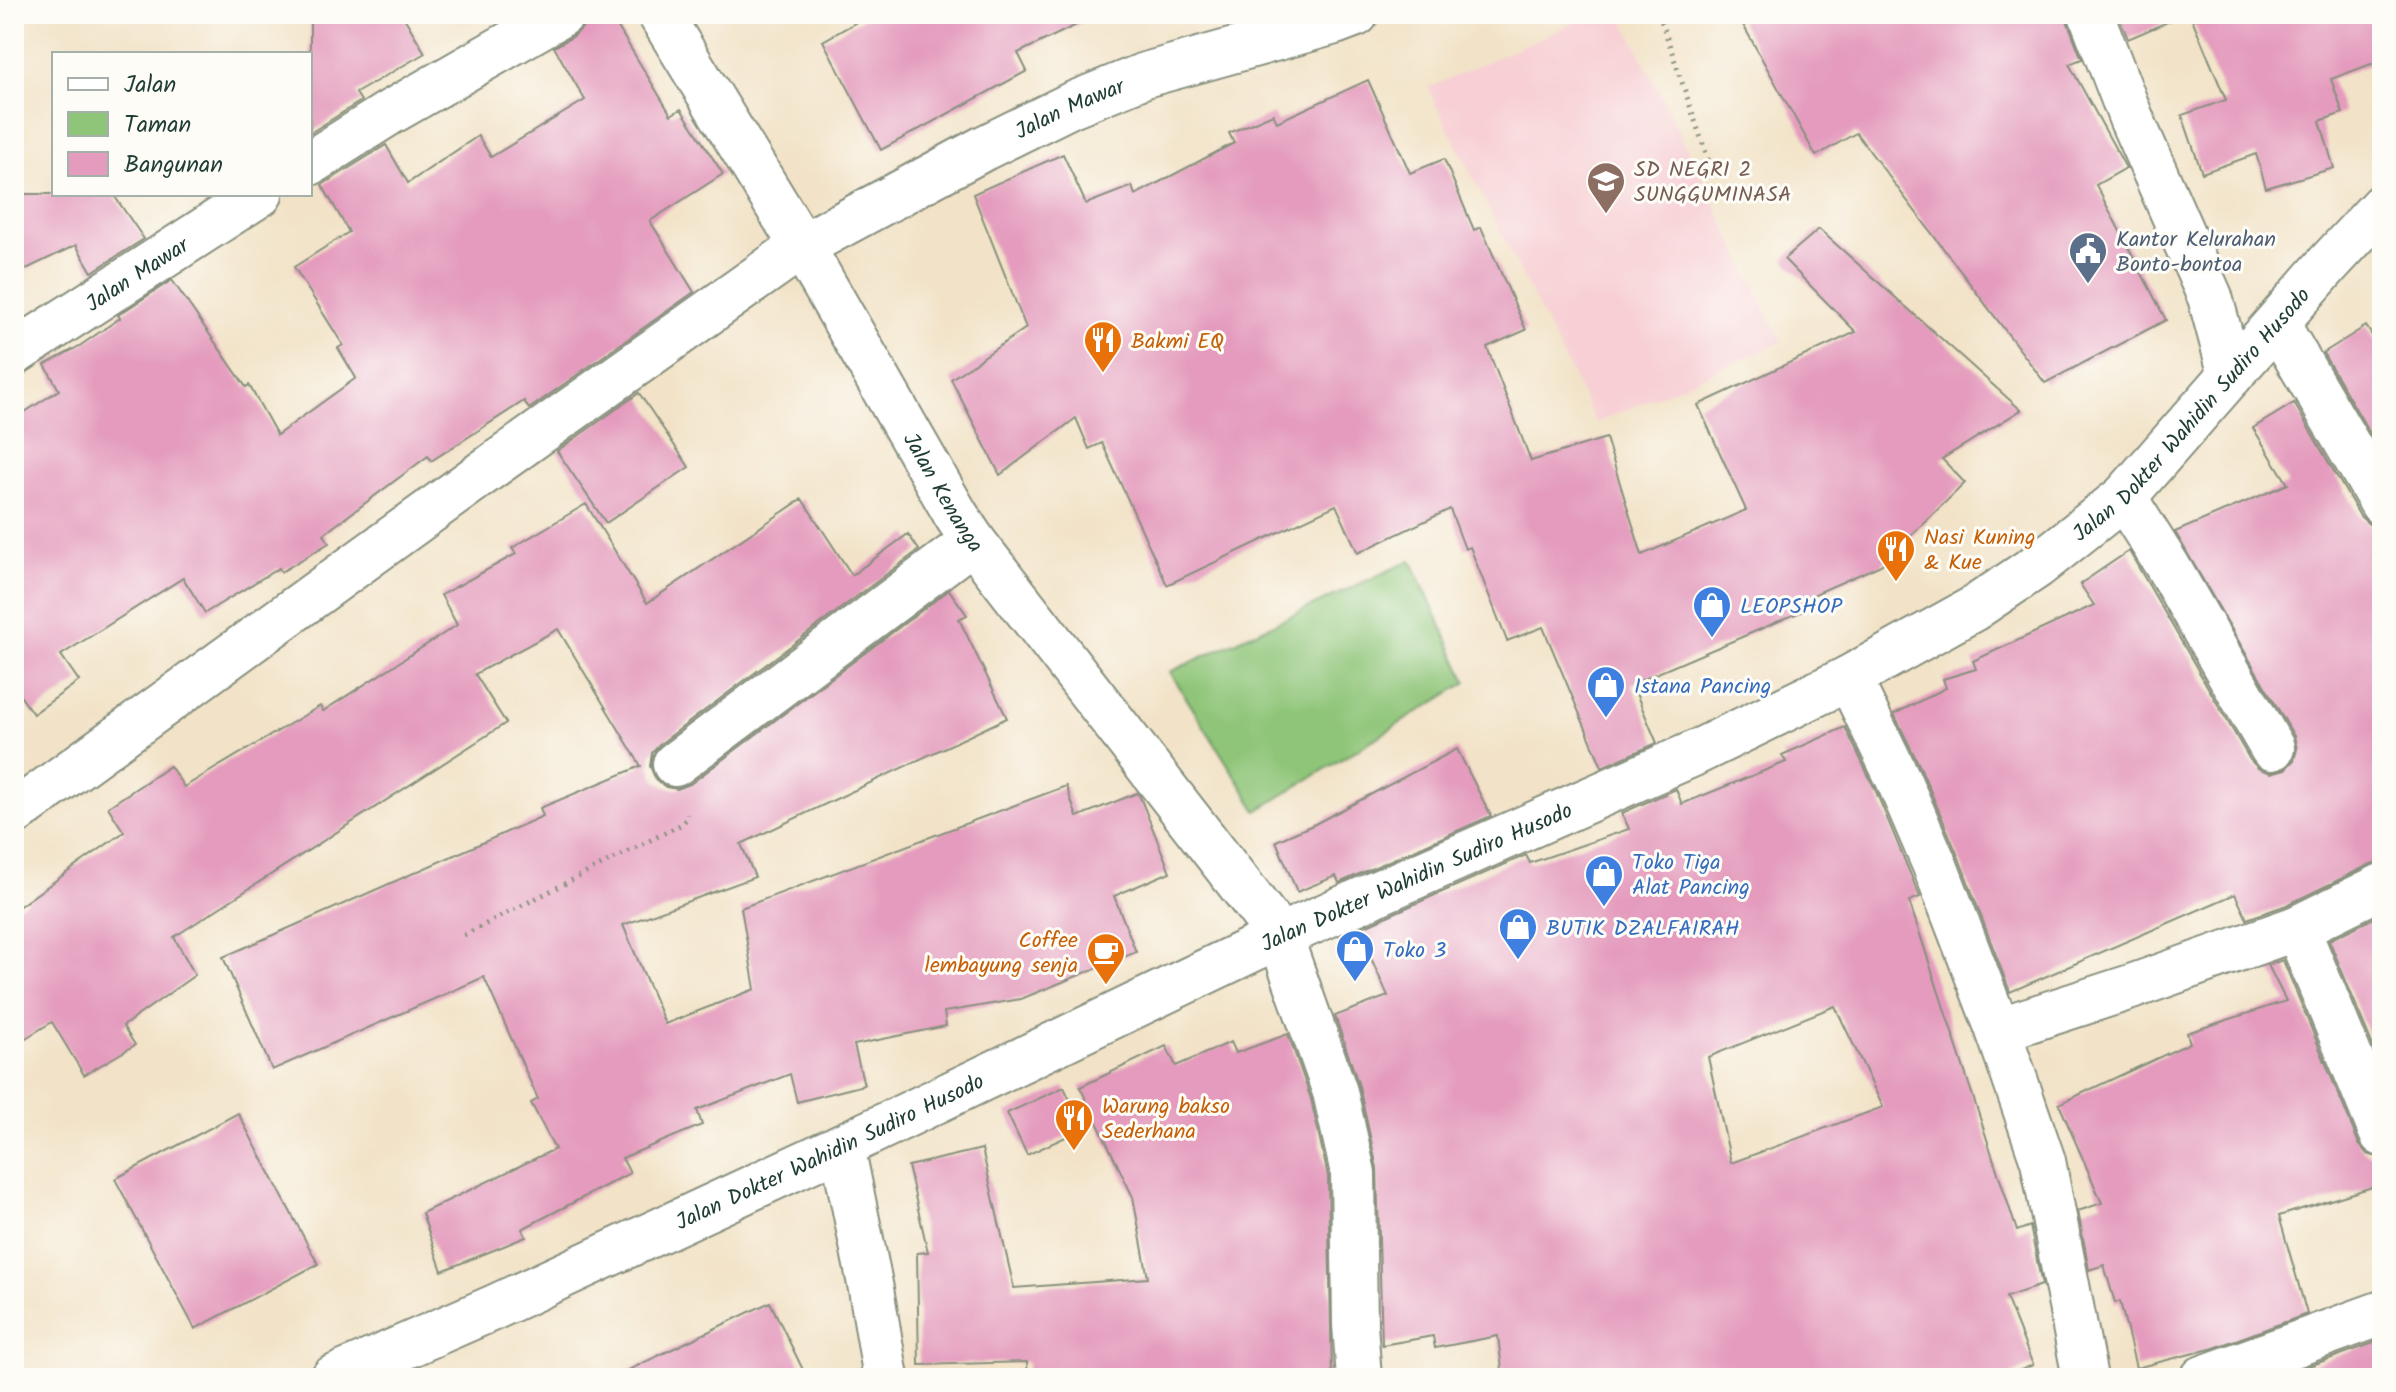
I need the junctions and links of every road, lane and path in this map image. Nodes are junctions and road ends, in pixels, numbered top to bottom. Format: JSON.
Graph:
{"nodes":[{"id":1,"x":562,"y":14,"type":"edge"},
{"id":2,"x":660,"y":14,"type":"edge"},
{"id":3,"x":1356,"y":14,"type":"edge"},
{"id":4,"x":1659,"y":14,"type":"edge"},
{"id":5,"x":2091,"y":14,"type":"edge"},
{"id":6,"x":312,"y":162,"type":"edge"},
{"id":7,"x":1709,"y":162,"type":"dead end"},
{"id":8,"x":257,"y":196,"type":"edge"},
{"id":9,"x":2382,"y":206,"type":"edge"},
{"id":10,"x":802,"y":246,"type":"junction"},
{"id":11,"x":2277,"y":324,"type":"junction"},
{"id":12,"x":14,"y":353,"type":"edge"},
{"id":13,"x":2231,"y":375,"type":"junction"},
{"id":14,"x":2124,"y":497,"type":"junction"},
{"id":15,"x":2382,"y":503,"type":"edge"},
{"id":16,"x":973,"y":541,"type":"junction"},
{"id":17,"x":1849,"y":678,"type":"junction"},
{"id":18,"x":2272,"y":748,"type":"dead end"},
{"id":19,"x":675,"y":764,"type":"joint"},
{"id":20,"x":14,"y":813,"type":"edge"},
{"id":21,"x":2382,"y":886,"type":"edge"},
{"id":22,"x":2297,"y":928,"type":"junction"},
{"id":23,"x":464,"y":935,"type":"dead end"},
{"id":24,"x":1280,"y":936,"type":"junction"},
{"id":25,"x":1998,"y":1030,"type":"junction"},
{"id":26,"x":2382,"y":1134,"type":"edge"},
{"id":27,"x":842,"y":1146,"type":"junction"},
{"id":28,"x":2382,"y":1313,"type":"edge"},
{"id":29,"x":333,"y":1378,"type":"edge"},
{"id":30,"x":886,"y":1378,"type":"edge"},
{"id":31,"x":1359,"y":1378,"type":"edge"},
{"id":32,"x":2085,"y":1378,"type":"edge"},
{"id":33,"x":2203,"y":1378,"type":"edge"}],
"edges":[{"from":1,"to":6,"type":"street"},
{"from":2,"to":10,"type":"street","name":"Jalan Kenanga"},
{"from":3,"to":10,"type":"street","name":"Jalan Mawar"},
{"from":4,"to":7,"type":"path"},
{"from":5,"to":13,"type":"street"},
{"from":8,"to":12,"type":"street","name":"Jalan Mawar"},
{"from":9,"to":11,"type":"street","name":"Jalan Dokter Wahidin Sudiro Husodo"},
{"from":10,"to":16,"type":"street","name":"Jalan Kenanga"},
{"from":10,"to":20,"type":"street","name":"Jalan Mawar"},
{"from":11,"to":13,"type":"street","name":"Jalan Dokter Wahidin Sudiro Husodo"},
{"from":11,"to":15,"type":"street"},
{"from":13,"to":14,"type":"street","name":"Jalan Dokter Wahidin Sudiro Husodo"},
{"from":14,"to":17,"type":"street","name":"Jalan Dokter Wahidin Sudiro Husodo"},
{"from":14,"to":18,"type":"street"},
{"from":16,"to":19,"type":"street"},
{"from":16,"to":24,"type":"street","name":"Jalan Kenanga"},
{"from":17,"to":24,"type":"street","name":"Jalan Dokter Wahidin Sudiro Husodo"},
{"from":17,"to":25,"type":"street"},
{"from":19,"to":23,"type":"path"},
{"from":21,"to":22,"type":"street"},
{"from":22,"to":25,"type":"street"},
{"from":22,"to":26,"type":"street"},
{"from":24,"to":27,"type":"street","name":"Jalan Dokter Wahidin Sudiro Husodo"},
{"from":24,"to":31,"type":"street","name":"Jalan Kenanga"},
{"from":25,"to":32,"type":"street"},
{"from":27,"to":29,"type":"street","name":"Jalan Dokter Wahidin Sudiro Husodo"},
{"from":27,"to":30,"type":"street"},
{"from":28,"to":33,"type":"street"}]}
